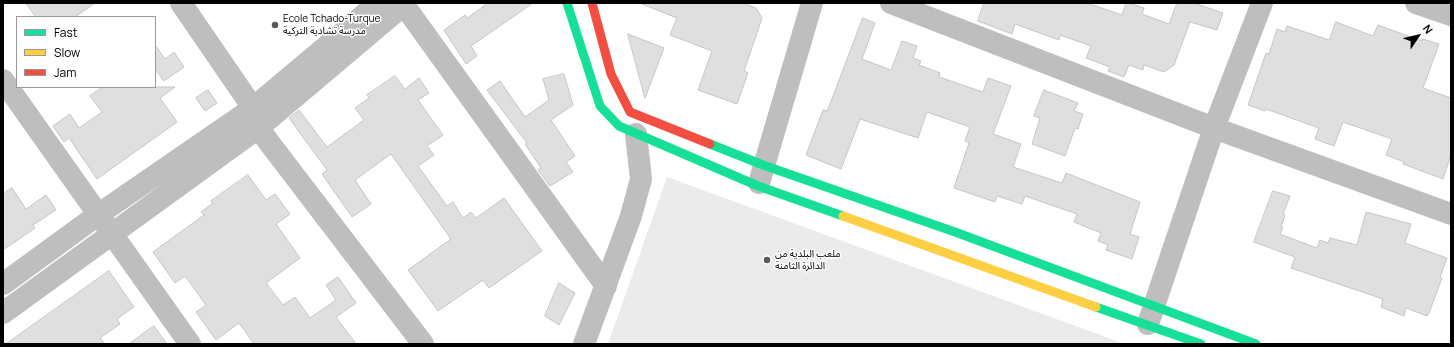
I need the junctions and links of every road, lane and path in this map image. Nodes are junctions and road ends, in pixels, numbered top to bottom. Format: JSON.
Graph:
{"nodes":[{"id":1,"x":181,"y":3,"type":"edge"},
{"id":2,"x":378,"y":3,"type":"edge"},
{"id":3,"x":567,"y":3,"type":"edge"},
{"id":4,"x":592,"y":3,"type":"edge"},
{"id":5,"x":812,"y":3,"type":"edge"},
{"id":6,"x":891,"y":3,"type":"edge"},
{"id":7,"x":1262,"y":3,"type":"edge"},
{"id":8,"x":1416,"y":3,"type":"edge"},
{"id":9,"x":405,"y":4,"type":"edge"},
{"id":10,"x":1451,"y":15,"type":"edge"},
{"id":11,"x":3,"y":80,"type":"edge"},
{"id":12,"x":255,"y":118,"type":"junction"},
{"id":13,"x":1214,"y":128,"type":"junction"},
{"id":14,"x":636,"y":134,"type":"junction"},
{"id":15,"x":760,"y":175,"type":"junction"},
{"id":16,"x":99,"y":214,"type":"junction"},
{"id":17,"x":1451,"y":214,"type":"edge"},
{"id":18,"x":112,"y":233,"type":"junction"},
{"id":19,"x":3,"y":284,"type":"edge"},
{"id":20,"x":606,"y":286,"type":"junction"},
{"id":21,"x":3,"y":312,"type":"edge"},
{"id":22,"x":1150,"y":316,"type":"junction"},
{"id":23,"x":190,"y":344,"type":"edge"},
{"id":24,"x":423,"y":344,"type":"edge"},
{"id":25,"x":584,"y":344,"type":"edge"},
{"id":26,"x":1201,"y":344,"type":"edge"},
{"id":27,"x":1256,"y":344,"type":"edge"}],
"edges":[{"from":1,"to":12,"type":"street"},
{"from":2,"to":12,"type":"street"},
{"from":3,"to":14,"type":"street"},
{"from":4,"to":15,"type":"street"},
{"from":5,"to":15,"type":"street"},
{"from":6,"to":13,"type":"street"},
{"from":7,"to":13,"type":"street"},
{"from":8,"to":10,"type":"street"},
{"from":9,"to":12,"type":"street"},
{"from":9,"to":20,"type":"street"},
{"from":11,"to":16,"type":"street"},
{"from":12,"to":16,"type":"street"},
{"from":12,"to":18,"type":"street"},
{"from":12,"to":24,"type":"street"},
{"from":13,"to":17,"type":"street"},
{"from":13,"to":22,"type":"street"},
{"from":14,"to":15,"type":"street"},
{"from":14,"to":20,"type":"street"},
{"from":15,"to":22,"type":"street"},
{"from":15,"to":22,"type":"street"},
{"from":16,"to":18,"type":"street"},
{"from":16,"to":19,"type":"street"},
{"from":18,"to":21,"type":"street"},
{"from":18,"to":23,"type":"street"},
{"from":20,"to":25,"type":"street"},
{"from":22,"to":26,"type":"street"},
{"from":22,"to":27,"type":"street"}]}
